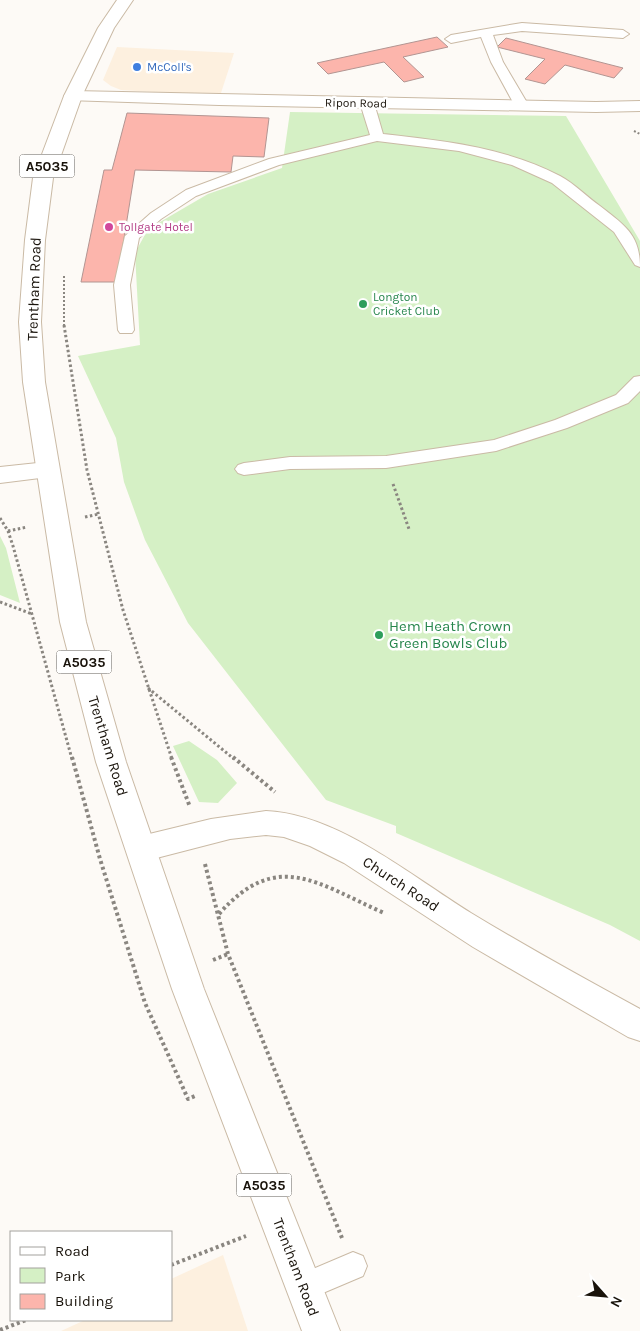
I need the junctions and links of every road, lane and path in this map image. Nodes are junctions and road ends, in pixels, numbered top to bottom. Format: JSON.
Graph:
{"nodes":[{"id":1,"x":125,"y":0,"type":"edge"},
{"id":2,"x":486,"y":32,"type":"junction"},
{"id":3,"x":623,"y":34,"type":"dead end"},
{"id":4,"x":451,"y":39,"type":"dead end"},
{"id":5,"x":73,"y":96,"type":"junction"},
{"id":6,"x":367,"y":103,"type":"junction"},
{"id":7,"x":522,"y":106,"type":"junction"},
{"id":8,"x":640,"y":106,"type":"edge"},
{"id":9,"x":377,"y":137,"type":"junction"},
{"id":10,"x":640,"y":262,"type":"edge"},
{"id":11,"x":64,"y":269,"type":"dead end"},
{"id":12,"x":126,"y":330,"type":"dead end"},
{"id":13,"x":640,"y":381,"type":"edge"},
{"id":14,"x":386,"y":462,"type":"junction"},
{"id":15,"x":244,"y":469,"type":"dead end"},
{"id":16,"x":47,"y":470,"type":"junction"},
{"id":17,"x":0,"y":475,"type":"edge"},
{"id":18,"x":99,"y":514,"type":"junction"},
{"id":19,"x":82,"y":517,"type":"dead end"},
{"id":20,"x":0,"y":519,"type":"edge"},
{"id":21,"x":17,"y":529,"type":"dead end"},
{"id":22,"x":409,"y":529,"type":"dead end"},
{"id":23,"x":8,"y":531,"type":"junction"},
{"id":24,"x":0,"y":602,"type":"edge"},
{"id":25,"x":32,"y":614,"type":"junction"},
{"id":26,"x":148,"y":688,"type":"junction"},
{"id":27,"x":276,"y":793,"type":"dead end"},
{"id":28,"x":188,"y":800,"type":"dead end"},
{"id":29,"x":140,"y":849,"type":"junction"},
{"id":30,"x":210,"y":881,"type":"dead end"},
{"id":31,"x":219,"y":914,"type":"junction"},
{"id":32,"x":393,"y":917,"type":"dead end"},
{"id":33,"x":228,"y":954,"type":"junction"},
{"id":34,"x":216,"y":959,"type":"dead end"},
{"id":35,"x":145,"y":984,"type":"dead end"},
{"id":36,"x":140,"y":986,"type":"junction"},
{"id":37,"x":640,"y":1026,"type":"edge"},
{"id":38,"x":188,"y":1098,"type":"dead end"},
{"id":39,"x":279,"y":1223,"type":"junction"},
{"id":40,"x":172,"y":1265,"type":"edge"},
{"id":41,"x":353,"y":1266,"type":"joint"},
{"id":42,"x":304,"y":1287,"type":"junction"},
{"id":43,"x":23,"y":1321,"type":"edge"},
{"id":44,"x":0,"y":1330,"type":"edge"},
{"id":45,"x":321,"y":1331,"type":"edge"}],
"edges":[{"from":1,"to":5,"type":"main road","name":"Trentham Road","number":"A5035"},
{"from":2,"to":3,"type":"lane"},
{"from":2,"to":4,"type":"lane"},
{"from":2,"to":7,"type":"lane"},
{"from":5,"to":6,"type":"main road","name":"Ripon Road"},
{"from":5,"to":16,"type":"main road","name":"Trentham Road","number":"A5035"},
{"from":6,"to":7,"type":"main road","name":"Ripon Road"},
{"from":6,"to":9,"type":"lane"},
{"from":7,"to":8,"type":"main road","name":"Ripon Road"},
{"from":9,"to":10,"type":"lane"},
{"from":9,"to":12,"type":"lane"},
{"from":11,"to":18,"type":"path","name":"Trentham Road"},
{"from":13,"to":14,"type":"lane"},
{"from":14,"to":15,"type":"lane"},
{"from":14,"to":22,"type":"path"},
{"from":16,"to":17,"type":"main road"},
{"from":16,"to":29,"type":"main road","name":"Trentham Road","number":"A5035"},
{"from":18,"to":19,"type":"path"},
{"from":18,"to":26,"type":"path","name":"Trentham Road"},
{"from":20,"to":23,"type":"path"},
{"from":21,"to":23,"type":"path"},
{"from":23,"to":25,"type":"path"},
{"from":24,"to":25,"type":"path"},
{"from":25,"to":36,"type":"path"},
{"from":26,"to":27,"type":"path"},
{"from":26,"to":28,"type":"path","name":"Trentham Road"},
{"from":29,"to":37,"type":"main road","name":"Church Road"},
{"from":29,"to":39,"type":"main road","name":"Trentham Road","number":"A5035"},
{"from":30,"to":31,"type":"path"},
{"from":31,"to":32,"type":"path"},
{"from":31,"to":33,"type":"path"},
{"from":33,"to":34,"type":"path"},
{"from":33,"to":41,"type":"path"},
{"from":35,"to":36,"type":"path"},
{"from":36,"to":38,"type":"path"},
{"from":39,"to":40,"type":"path"},
{"from":39,"to":42,"type":"main road","name":"Trentham Road","number":"A5035"},
{"from":41,"to":42,"type":"lane"},
{"from":42,"to":45,"type":"main road","name":"Trentham Road","number":"A5035"},
{"from":43,"to":44,"type":"path"}]}
